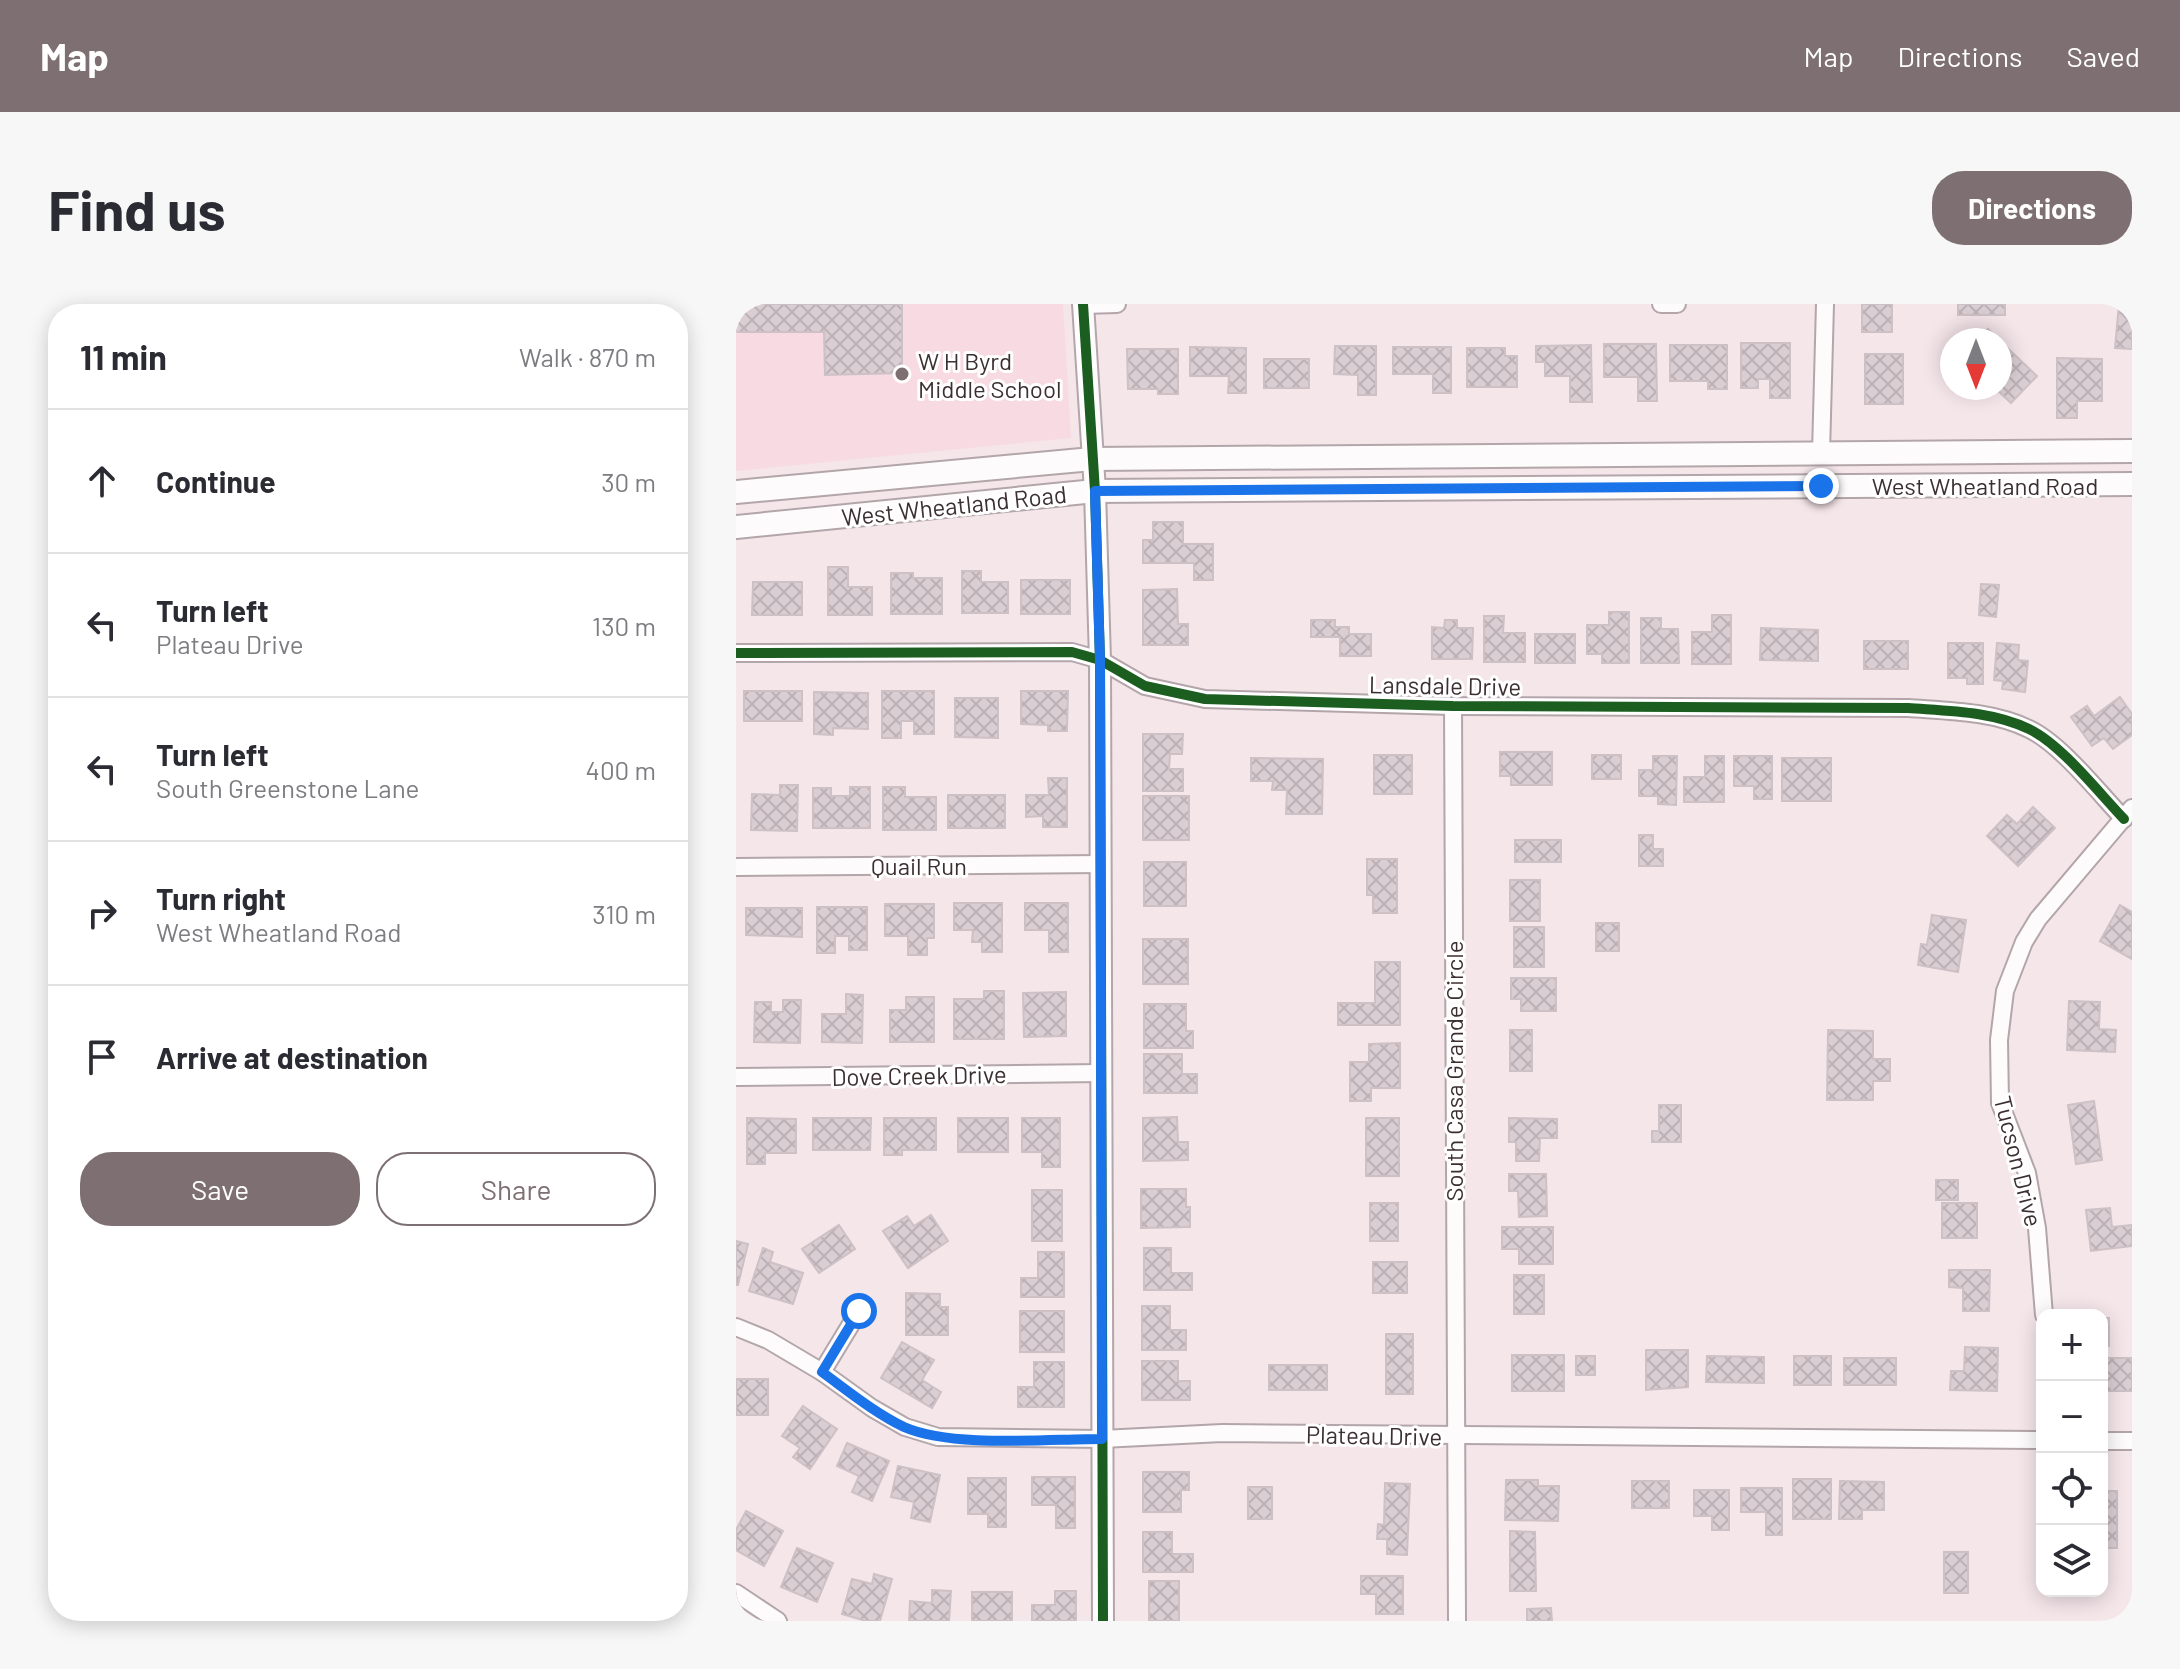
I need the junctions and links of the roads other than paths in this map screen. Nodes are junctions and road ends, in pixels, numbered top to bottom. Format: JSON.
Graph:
{"nodes":[{"id":1,"x":1083,"y":304,"type":"edge"},
{"id":2,"x":1117,"y":304,"type":"edge"},
{"id":3,"x":1661,"y":304,"type":"edge"},
{"id":4,"x":1677,"y":304,"type":"edge"},
{"id":5,"x":1825,"y":304,"type":"edge"},
{"id":6,"x":2132,"y":451,"type":"edge"},
{"id":7,"x":1821,"y":453,"type":"junction"},
{"id":8,"x":1092,"y":459,"type":"junction"},
{"id":9,"x":957,"y":470,"type":"junction"},
{"id":10,"x":2132,"y":484,"type":"edge"},
{"id":11,"x":1095,"y":491,"type":"junction"},
{"id":12,"x":736,"y":492,"type":"edge"},
{"id":13,"x":961,"y":504,"type":"junction"},
{"id":14,"x":736,"y":527,"type":"edge"},
{"id":15,"x":736,"y":653,"type":"edge"},
{"id":16,"x":1100,"y":660,"type":"junction"},
{"id":17,"x":1453,"y":706,"type":"junction"},
{"id":18,"x":2128,"y":814,"type":"edge"},
{"id":19,"x":1101,"y":864,"type":"junction"},
{"id":20,"x":736,"y":867,"type":"edge"},
{"id":21,"x":1102,"y":1073,"type":"junction"},
{"id":22,"x":736,"y":1077,"type":"edge"},
{"id":23,"x":2044,"y":1309,"type":"edge"},
{"id":24,"x":859,"y":1311,"type":"dead end"},
{"id":25,"x":736,"y":1327,"type":"edge"},
{"id":26,"x":822,"y":1372,"type":"junction"},
{"id":27,"x":1456,"y":1435,"type":"junction"},
{"id":28,"x":1102,"y":1439,"type":"junction"},
{"id":29,"x":2036,"y":1440,"type":"edge"},
{"id":30,"x":2108,"y":1441,"type":"edge"},
{"id":31,"x":2132,"y":1441,"type":"edge"},
{"id":32,"x":736,"y":1593,"type":"edge"},
{"id":33,"x":778,"y":1621,"type":"edge"},
{"id":34,"x":1103,"y":1621,"type":"edge"},
{"id":35,"x":1457,"y":1621,"type":"edge"}],
"edges":[{"from":1,"to":2,"type":"street"},
{"from":1,"to":8,"type":"street"},
{"from":3,"to":4,"type":"street"},
{"from":5,"to":7,"type":"street"},
{"from":6,"to":7,"type":"main road","name":"West Wheatland Road"},
{"from":7,"to":8,"type":"main road","name":"West Wheatland Road"},
{"from":8,"to":9,"type":"main road","name":"West Wheatland Road"},
{"from":8,"to":11,"type":"street"},
{"from":9,"to":12,"type":"main road","name":"West Wheatland Road"},
{"from":9,"to":13,"type":"main road"},
{"from":10,"to":11,"type":"main road","name":"West Wheatland Road"},
{"from":11,"to":13,"type":"main road","name":"West Wheatland Road"},
{"from":11,"to":16,"type":"street"},
{"from":13,"to":14,"type":"main road","name":"West Wheatland Road"},
{"from":15,"to":16,"type":"street","name":"Lansdale Drive"},
{"from":16,"to":17,"type":"street","name":"Lansdale Drive"},
{"from":16,"to":19,"type":"street"},
{"from":17,"to":18,"type":"street","name":"Lansdale Drive"},
{"from":17,"to":27,"type":"street","name":"South Casa Grande Circle"},
{"from":18,"to":23,"type":"street","name":"Tucson Drive"},
{"from":19,"to":20,"type":"street","name":"Quail Run"},
{"from":19,"to":21,"type":"street"},
{"from":21,"to":22,"type":"street","name":"Dove Creek Drive"},
{"from":21,"to":28,"type":"street"},
{"from":24,"to":26,"type":"street"},
{"from":25,"to":26,"type":"street","name":"Plateau Drive"},
{"from":26,"to":28,"type":"street","name":"Plateau Drive"},
{"from":27,"to":28,"type":"street","name":"Plateau Drive"},
{"from":27,"to":29,"type":"street","name":"Plateau Drive"},
{"from":27,"to":35,"type":"street","name":"South Casa Grande Circle"},
{"from":28,"to":34,"type":"street"},
{"from":30,"to":31,"type":"street"},
{"from":32,"to":33,"type":"street"}]}
